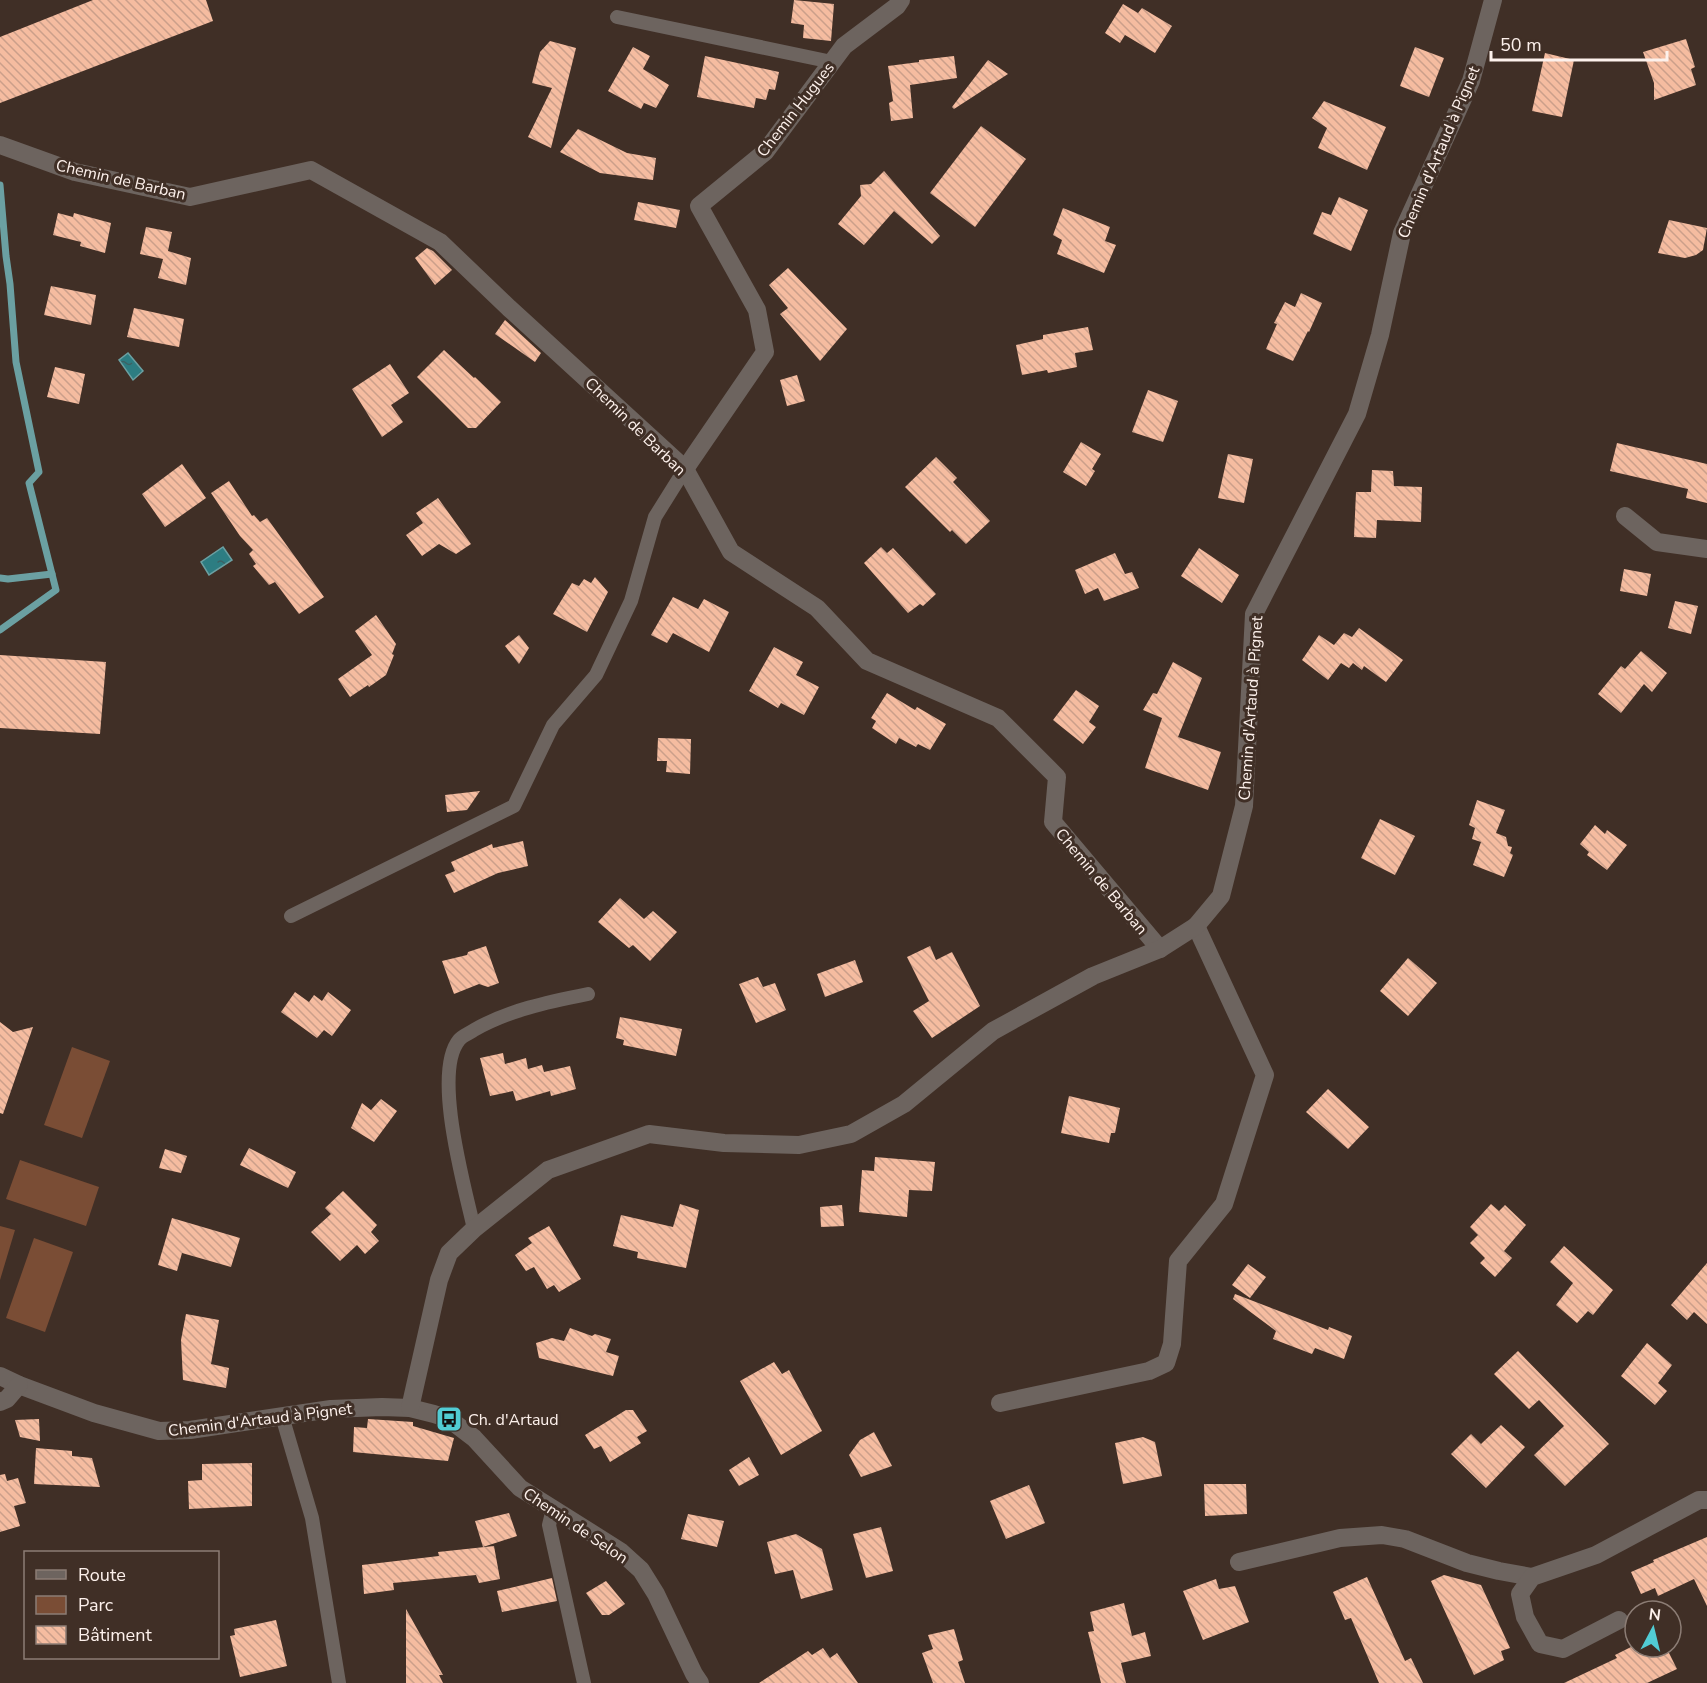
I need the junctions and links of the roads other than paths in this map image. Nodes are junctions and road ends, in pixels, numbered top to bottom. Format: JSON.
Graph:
{"nodes":[{"id":1,"x":901,"y":0,"type":"edge"},
{"id":2,"x":1493,"y":0,"type":"edge"},
{"id":3,"x":618,"y":17,"type":"dead end"},
{"id":4,"x":832,"y":62,"type":"junction"},
{"id":5,"x":0,"y":145,"type":"edge"},
{"id":6,"x":685,"y":469,"type":"junction"},
{"id":7,"x":1625,"y":516,"type":"dead end"},
{"id":8,"x":1707,"y":549,"type":"edge"},
{"id":9,"x":291,"y":916,"type":"dead end"},
{"id":10,"x":1196,"y":926,"type":"junction"},
{"id":11,"x":1160,"y":950,"type":"junction"},
{"id":12,"x":588,"y":994,"type":"dead end"},
{"id":13,"x":474,"y":1229,"type":"junction"},
{"id":14,"x":0,"y":1376,"type":"edge"},
{"id":15,"x":18,"y":1385,"type":"junction"},
{"id":16,"x":0,"y":1402,"type":"edge"},
{"id":17,"x":1000,"y":1403,"type":"dead end"},
{"id":18,"x":410,"y":1408,"type":"junction"},
{"id":19,"x":282,"y":1416,"type":"junction"},
{"id":20,"x":1707,"y":1500,"type":"edge"},
{"id":21,"x":553,"y":1509,"type":"junction"},
{"id":22,"x":1239,"y":1562,"type":"dead end"},
{"id":23,"x":1532,"y":1577,"type":"junction"},
{"id":24,"x":1619,"y":1620,"type":"dead end"},
{"id":25,"x":339,"y":1683,"type":"edge"},
{"id":26,"x":584,"y":1683,"type":"edge"},
{"id":27,"x":700,"y":1683,"type":"edge"}],
"edges":[{"from":1,"to":4,"type":"street","name":"Chemin Hugues"},
{"from":2,"to":10,"type":"street","name":"Chemin d'Artaud à Pignet"},
{"from":3,"to":4,"type":"lane"},
{"from":4,"to":6,"type":"street","name":"Chemin Hugues"},
{"from":5,"to":6,"type":"street","name":"Chemin de Barban"},
{"from":6,"to":9,"type":"lane"},
{"from":6,"to":11,"type":"street","name":"Chemin de Barban"},
{"from":7,"to":8,"type":"street"},
{"from":10,"to":11,"type":"street","name":"Chemin d'Artaud à Pignet"},
{"from":10,"to":17,"type":"street"},
{"from":11,"to":13,"type":"street","name":"Chemin d'Artaud à Pignet"},
{"from":12,"to":13,"type":"lane"},
{"from":13,"to":18,"type":"street","name":"Chemin d'Artaud à Pignet"},
{"from":14,"to":15,"type":"street","name":"Chemin d'Artaud à Pignet"},
{"from":15,"to":16,"type":"street"},
{"from":15,"to":19,"type":"street","name":"Chemin d'Artaud à Pignet"},
{"from":18,"to":19,"type":"street","name":"Chemin d'Artaud à Pignet"},
{"from":18,"to":21,"type":"street","name":"Chemin de Selon"},
{"from":19,"to":25,"type":"lane"},
{"from":20,"to":23,"type":"street"},
{"from":21,"to":26,"type":"lane"},
{"from":21,"to":27,"type":"street","name":"Chemin de Selon"},
{"from":22,"to":23,"type":"street"},
{"from":23,"to":24,"type":"street"}]}
